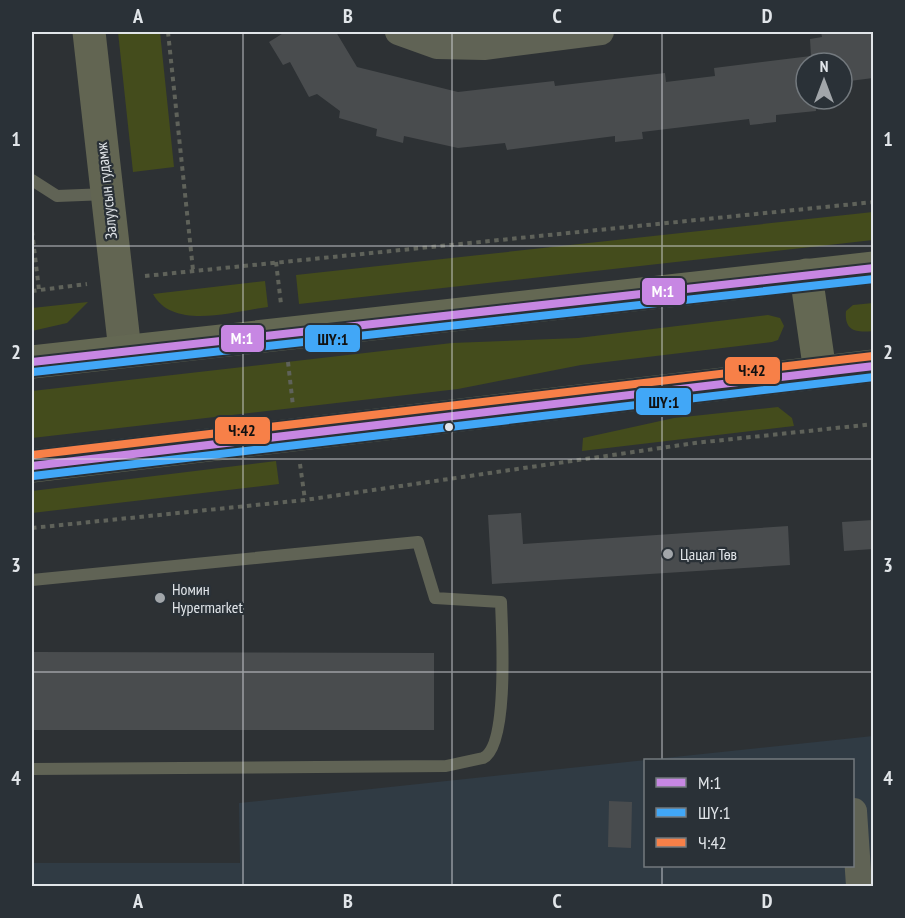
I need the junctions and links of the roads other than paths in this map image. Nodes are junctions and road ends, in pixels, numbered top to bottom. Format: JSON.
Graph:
{"nodes":[{"id":1,"x":89,"y":32,"type":"edge"},
{"id":2,"x":398,"y":32,"type":"edge"},
{"id":3,"x":601,"y":32,"type":"edge"},
{"id":4,"x":32,"y":180,"type":"edge"},
{"id":5,"x":106,"y":194,"type":"junction"},
{"id":6,"x":873,"y":268,"type":"edge"},
{"id":7,"x":806,"y":275,"type":"junction"},
{"id":8,"x":124,"y":351,"type":"junction"},
{"id":9,"x":32,"y":362,"type":"edge"},
{"id":10,"x":873,"y":366,"type":"edge"},
{"id":11,"x":820,"y":372,"type":"junction"},
{"id":12,"x":32,"y":466,"type":"edge"},
{"id":13,"x":32,"y":580,"type":"edge"},
{"id":14,"x":32,"y":769,"type":"edge"},
{"id":15,"x":860,"y":810,"type":"edge"},
{"id":16,"x":859,"y":886,"type":"edge"}],
"edges":[{"from":1,"to":5,"type":"street","name":"Залуусын гудамж"},
{"from":2,"to":3,"type":"street"},
{"from":4,"to":5,"type":"lane"},
{"from":5,"to":8,"type":"street","name":"Залуусын гудамж"},
{"from":6,"to":7,"type":"highway"},
{"from":7,"to":8,"type":"highway"},
{"from":7,"to":11,"type":"highway"},
{"from":8,"to":9,"type":"highway"},
{"from":10,"to":11,"type":"highway"},
{"from":11,"to":12,"type":"highway"},
{"from":13,"to":14,"type":"lane"},
{"from":15,"to":16,"type":"street"}]}
